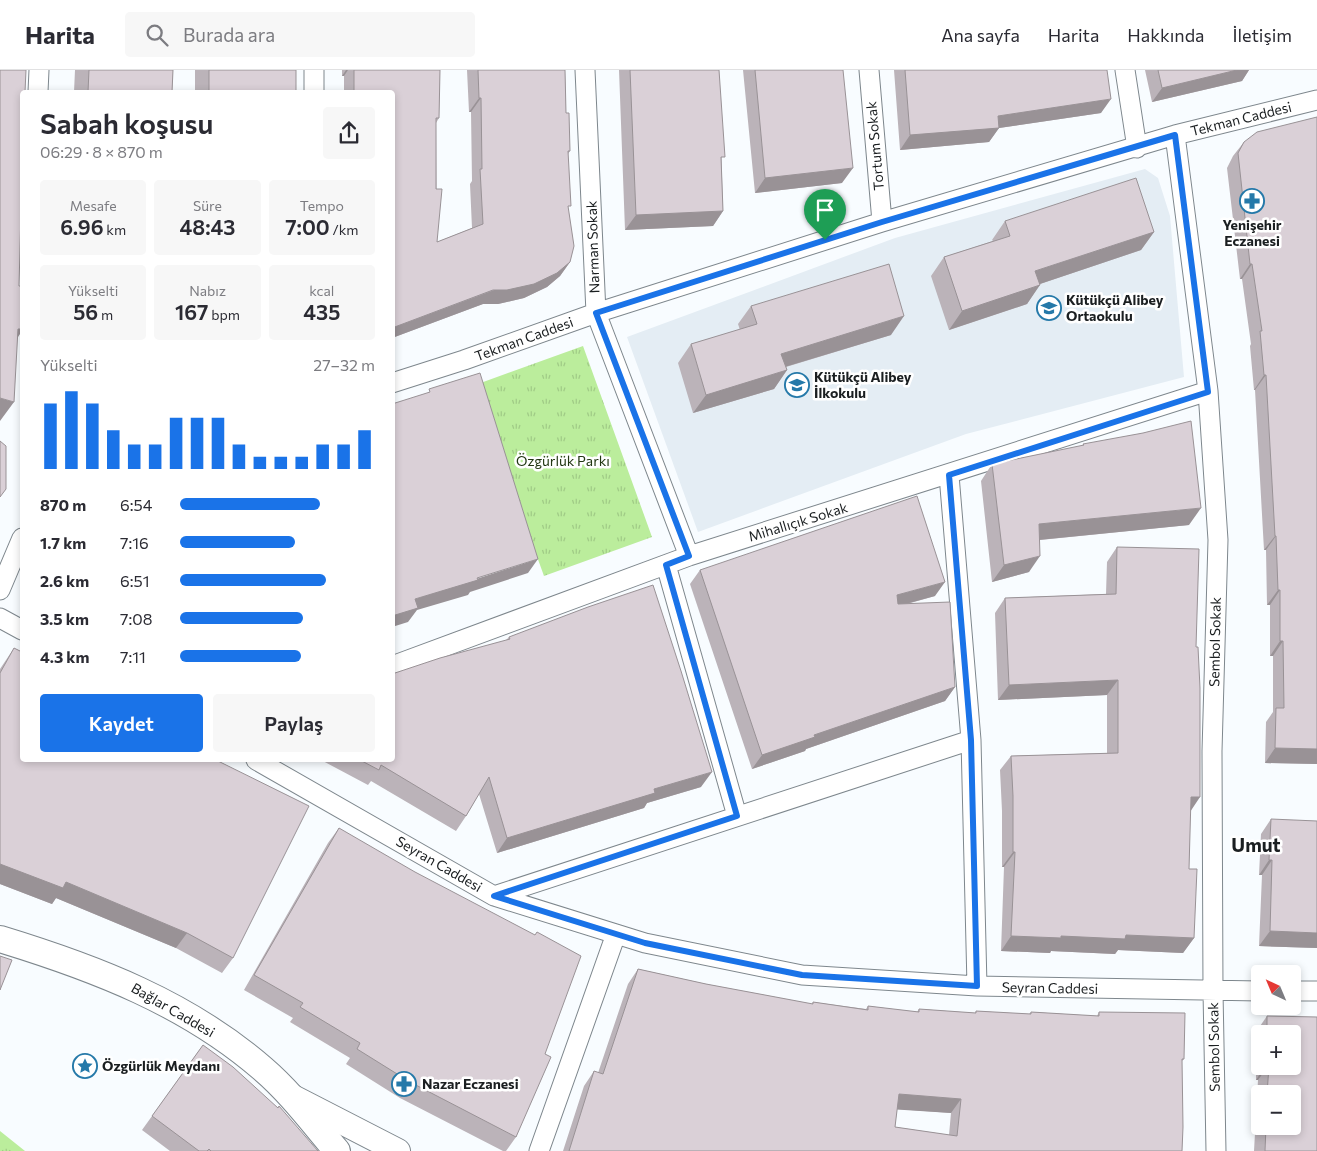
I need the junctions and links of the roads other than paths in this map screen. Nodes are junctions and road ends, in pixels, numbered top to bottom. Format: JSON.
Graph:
{"nodes":[{"id":1,"x":39,"y":70,"type":"edge"},
{"id":2,"x":314,"y":70,"type":"edge"},
{"id":3,"x":585,"y":70,"type":"edge"},
{"id":4,"x":869,"y":70,"type":"edge"},
{"id":5,"x":1125,"y":70,"type":"edge"},
{"id":6,"x":38,"y":90,"type":"edge"},
{"id":7,"x":314,"y":90,"type":"edge"},
{"id":8,"x":1317,"y":100,"type":"edge"},
{"id":9,"x":1175,"y":135,"type":"junction"},
{"id":10,"x":1137,"y":148,"type":"junction"},
{"id":11,"x":882,"y":222,"type":"junction"},
{"id":12,"x":596,"y":313,"type":"junction"},
{"id":13,"x":395,"y":382,"type":"edge"},
{"id":14,"x":1208,"y":392,"type":"junction"},
{"id":15,"x":949,"y":475,"type":"junction"},
{"id":16,"x":20,"y":543,"type":"edge"},
{"id":17,"x":689,"y":556,"type":"junction"},
{"id":18,"x":666,"y":565,"type":"junction"},
{"id":19,"x":0,"y":590,"type":"edge"},
{"id":20,"x":0,"y":618,"type":"edge"},
{"id":21,"x":20,"y":629,"type":"edge"},
{"id":22,"x":395,"y":665,"type":"edge"},
{"id":23,"x":971,"y":740,"type":"junction"},
{"id":24,"x":260,"y":762,"type":"edge"},
{"id":25,"x":737,"y":816,"type":"junction"},
{"id":26,"x":494,"y":896,"type":"junction"},
{"id":27,"x":616,"y":934,"type":"junction"},
{"id":28,"x":0,"y":938,"type":"edge"},
{"id":29,"x":977,"y":986,"type":"junction"},
{"id":30,"x":1213,"y":991,"type":"junction"},
{"id":31,"x":1251,"y":991,"type":"edge"},
{"id":32,"x":1301,"y":991,"type":"edge"},
{"id":33,"x":1317,"y":992,"type":"edge"},
{"id":34,"x":292,"y":1097,"type":"junction"},
{"id":35,"x":337,"y":1151,"type":"edge"},
{"id":36,"x":398,"y":1151,"type":"edge"},
{"id":37,"x":539,"y":1151,"type":"edge"},
{"id":38,"x":1216,"y":1151,"type":"edge"}],
"edges":[{"from":1,"to":6,"type":"street"},
{"from":2,"to":7,"type":"street"},
{"from":3,"to":12,"type":"street","name":"Narman Sokak"},
{"from":4,"to":11,"type":"street","name":"Tortum Sokak"},
{"from":5,"to":10,"type":"street"},
{"from":8,"to":9,"type":"street","name":"Tekman Caddesi"},
{"from":9,"to":10,"type":"street","name":"Tekman Caddesi"},
{"from":9,"to":14,"type":"street","name":"Sembol Sokak"},
{"from":10,"to":11,"type":"street","name":"Tekman Caddesi"},
{"from":11,"to":12,"type":"street","name":"Tekman Caddesi"},
{"from":12,"to":13,"type":"street","name":"Tekman Caddesi"},
{"from":12,"to":17,"type":"street","name":"Narman Sokak"},
{"from":14,"to":15,"type":"street","name":"Mihallıçık Sokak"},
{"from":14,"to":30,"type":"street","name":"Sembol Sokak"},
{"from":15,"to":17,"type":"street","name":"Mihallıçık Sokak"},
{"from":15,"to":23,"type":"street"},
{"from":16,"to":19,"type":"street"},
{"from":17,"to":18,"type":"street","name":"Mihallıçık Sokak"},
{"from":18,"to":22,"type":"street","name":"Mihallıçık Sokak"},
{"from":18,"to":25,"type":"street"},
{"from":20,"to":21,"type":"street"},
{"from":23,"to":25,"type":"street"},
{"from":23,"to":29,"type":"street"},
{"from":24,"to":26,"type":"street","name":"Seyran Caddesi"},
{"from":25,"to":26,"type":"street"},
{"from":26,"to":27,"type":"street","name":"Seyran Caddesi"},
{"from":27,"to":29,"type":"street","name":"Seyran Caddesi"},
{"from":27,"to":37,"type":"street"},
{"from":28,"to":34,"type":"main road","name":"Bağlar Caddesi"},
{"from":29,"to":30,"type":"street","name":"Seyran Caddesi"},
{"from":30,"to":31,"type":"street","name":"Seyran Caddesi"},
{"from":30,"to":38,"type":"street","name":"Sembol Sokak"},
{"from":32,"to":33,"type":"street"},
{"from":34,"to":35,"type":"main road","name":"Bağlar Caddesi"},
{"from":34,"to":36,"type":"street"}]}
